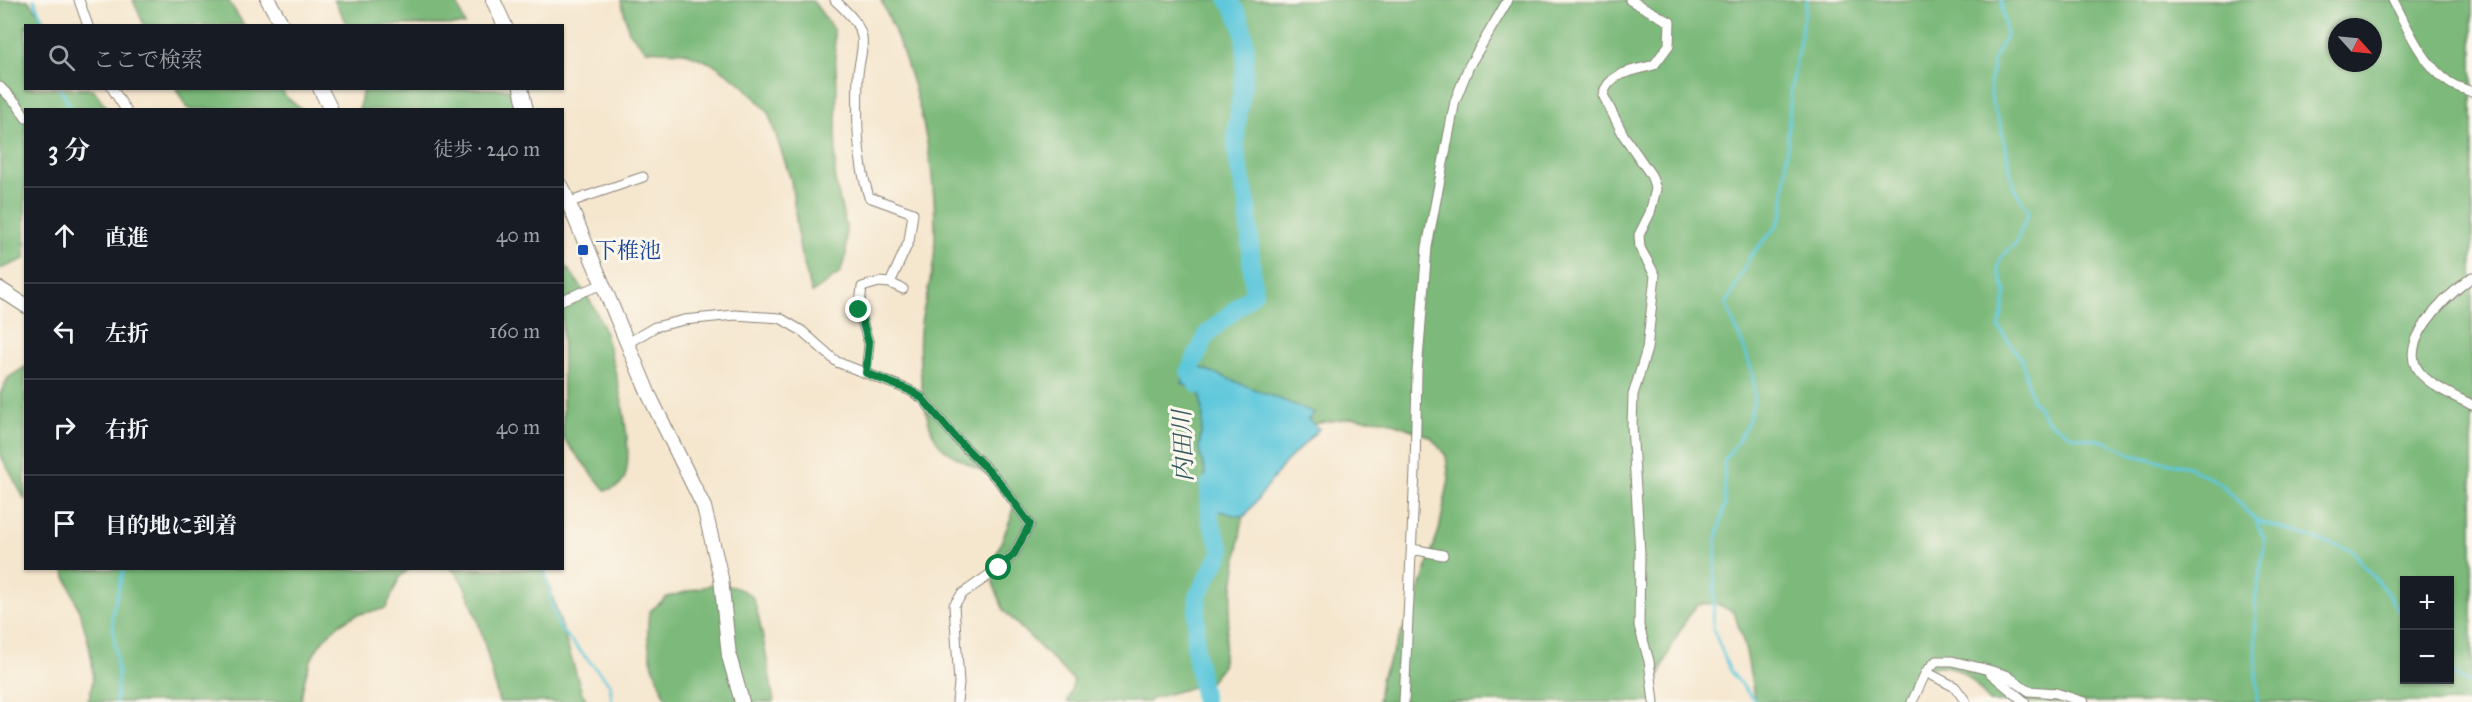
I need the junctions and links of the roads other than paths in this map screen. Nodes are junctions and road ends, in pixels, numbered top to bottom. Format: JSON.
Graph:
{"nodes":[{"id":1,"x":79,"y":0,"type":"edge"},
{"id":2,"x":268,"y":0,"type":"edge"},
{"id":3,"x":493,"y":0,"type":"edge"},
{"id":4,"x":835,"y":0,"type":"edge"},
{"id":5,"x":1508,"y":0,"type":"edge"},
{"id":6,"x":1630,"y":0,"type":"edge"},
{"id":7,"x":2393,"y":0,"type":"edge"},
{"id":8,"x":87,"y":24,"type":"edge"},
{"id":9,"x":282,"y":24,"type":"edge"},
{"id":10,"x":504,"y":24,"type":"edge"},
{"id":11,"x":0,"y":87,"type":"edge"},
{"id":12,"x":113,"y":90,"type":"edge"},
{"id":13,"x":321,"y":90,"type":"edge"},
{"id":14,"x":521,"y":90,"type":"edge"},
{"id":15,"x":2472,"y":92,"type":"edge"},
{"id":16,"x":125,"y":108,"type":"edge"},
{"id":17,"x":330,"y":108,"type":"edge"},
{"id":18,"x":526,"y":108,"type":"edge"},
{"id":19,"x":24,"y":116,"type":"edge"},
{"id":20,"x":643,"y":177,"type":"dead end"},
{"id":21,"x":564,"y":191,"type":"edge"},
{"id":22,"x":570,"y":202,"type":"junction"},
{"id":23,"x":2472,"y":277,"type":"edge"},
{"id":24,"x":890,"y":283,"type":"junction"},
{"id":25,"x":603,"y":284,"type":"junction"},
{"id":26,"x":0,"y":289,"type":"edge"},
{"id":27,"x":903,"y":289,"type":"dead end"},
{"id":28,"x":564,"y":299,"type":"edge"},
{"id":29,"x":24,"y":305,"type":"edge"},
{"id":30,"x":626,"y":344,"type":"junction"},
{"id":31,"x":866,"y":373,"type":"junction"},
{"id":32,"x":2472,"y":405,"type":"edge"},
{"id":33,"x":1412,"y":549,"type":"junction"},
{"id":34,"x":1443,"y":555,"type":"dead end"},
{"id":35,"x":1984,"y":669,"type":"junction"},
{"id":36,"x":1926,"y":672,"type":"junction"},
{"id":37,"x":742,"y":702,"type":"edge"},
{"id":38,"x":957,"y":702,"type":"edge"},
{"id":39,"x":1404,"y":702,"type":"edge"},
{"id":40,"x":1654,"y":702,"type":"edge"},
{"id":41,"x":1912,"y":702,"type":"edge"},
{"id":42,"x":1966,"y":702,"type":"edge"},
{"id":43,"x":2025,"y":702,"type":"edge"},
{"id":44,"x":2084,"y":702,"type":"edge"}],
"edges":[{"from":1,"to":8,"type":"street"},
{"from":2,"to":9,"type":"street"},
{"from":3,"to":10,"type":"street"},
{"from":4,"to":24,"type":"street"},
{"from":5,"to":33,"type":"street"},
{"from":6,"to":40,"type":"street"},
{"from":7,"to":15,"type":"street"},
{"from":11,"to":19,"type":"street"},
{"from":12,"to":16,"type":"street"},
{"from":13,"to":17,"type":"street"},
{"from":14,"to":18,"type":"street"},
{"from":20,"to":22,"type":"street"},
{"from":21,"to":22,"type":"street"},
{"from":22,"to":25,"type":"street"},
{"from":23,"to":32,"type":"street"},
{"from":24,"to":27,"type":"street"},
{"from":24,"to":31,"type":"street"},
{"from":25,"to":28,"type":"street"},
{"from":25,"to":30,"type":"street"},
{"from":26,"to":29,"type":"street"},
{"from":30,"to":31,"type":"street"},
{"from":30,"to":37,"type":"street"},
{"from":31,"to":38,"type":"street"},
{"from":33,"to":34,"type":"street"},
{"from":33,"to":39,"type":"street"},
{"from":35,"to":36,"type":"street"},
{"from":35,"to":43,"type":"street"},
{"from":35,"to":44,"type":"street"},
{"from":36,"to":41,"type":"street"},
{"from":36,"to":42,"type":"street"}]}
